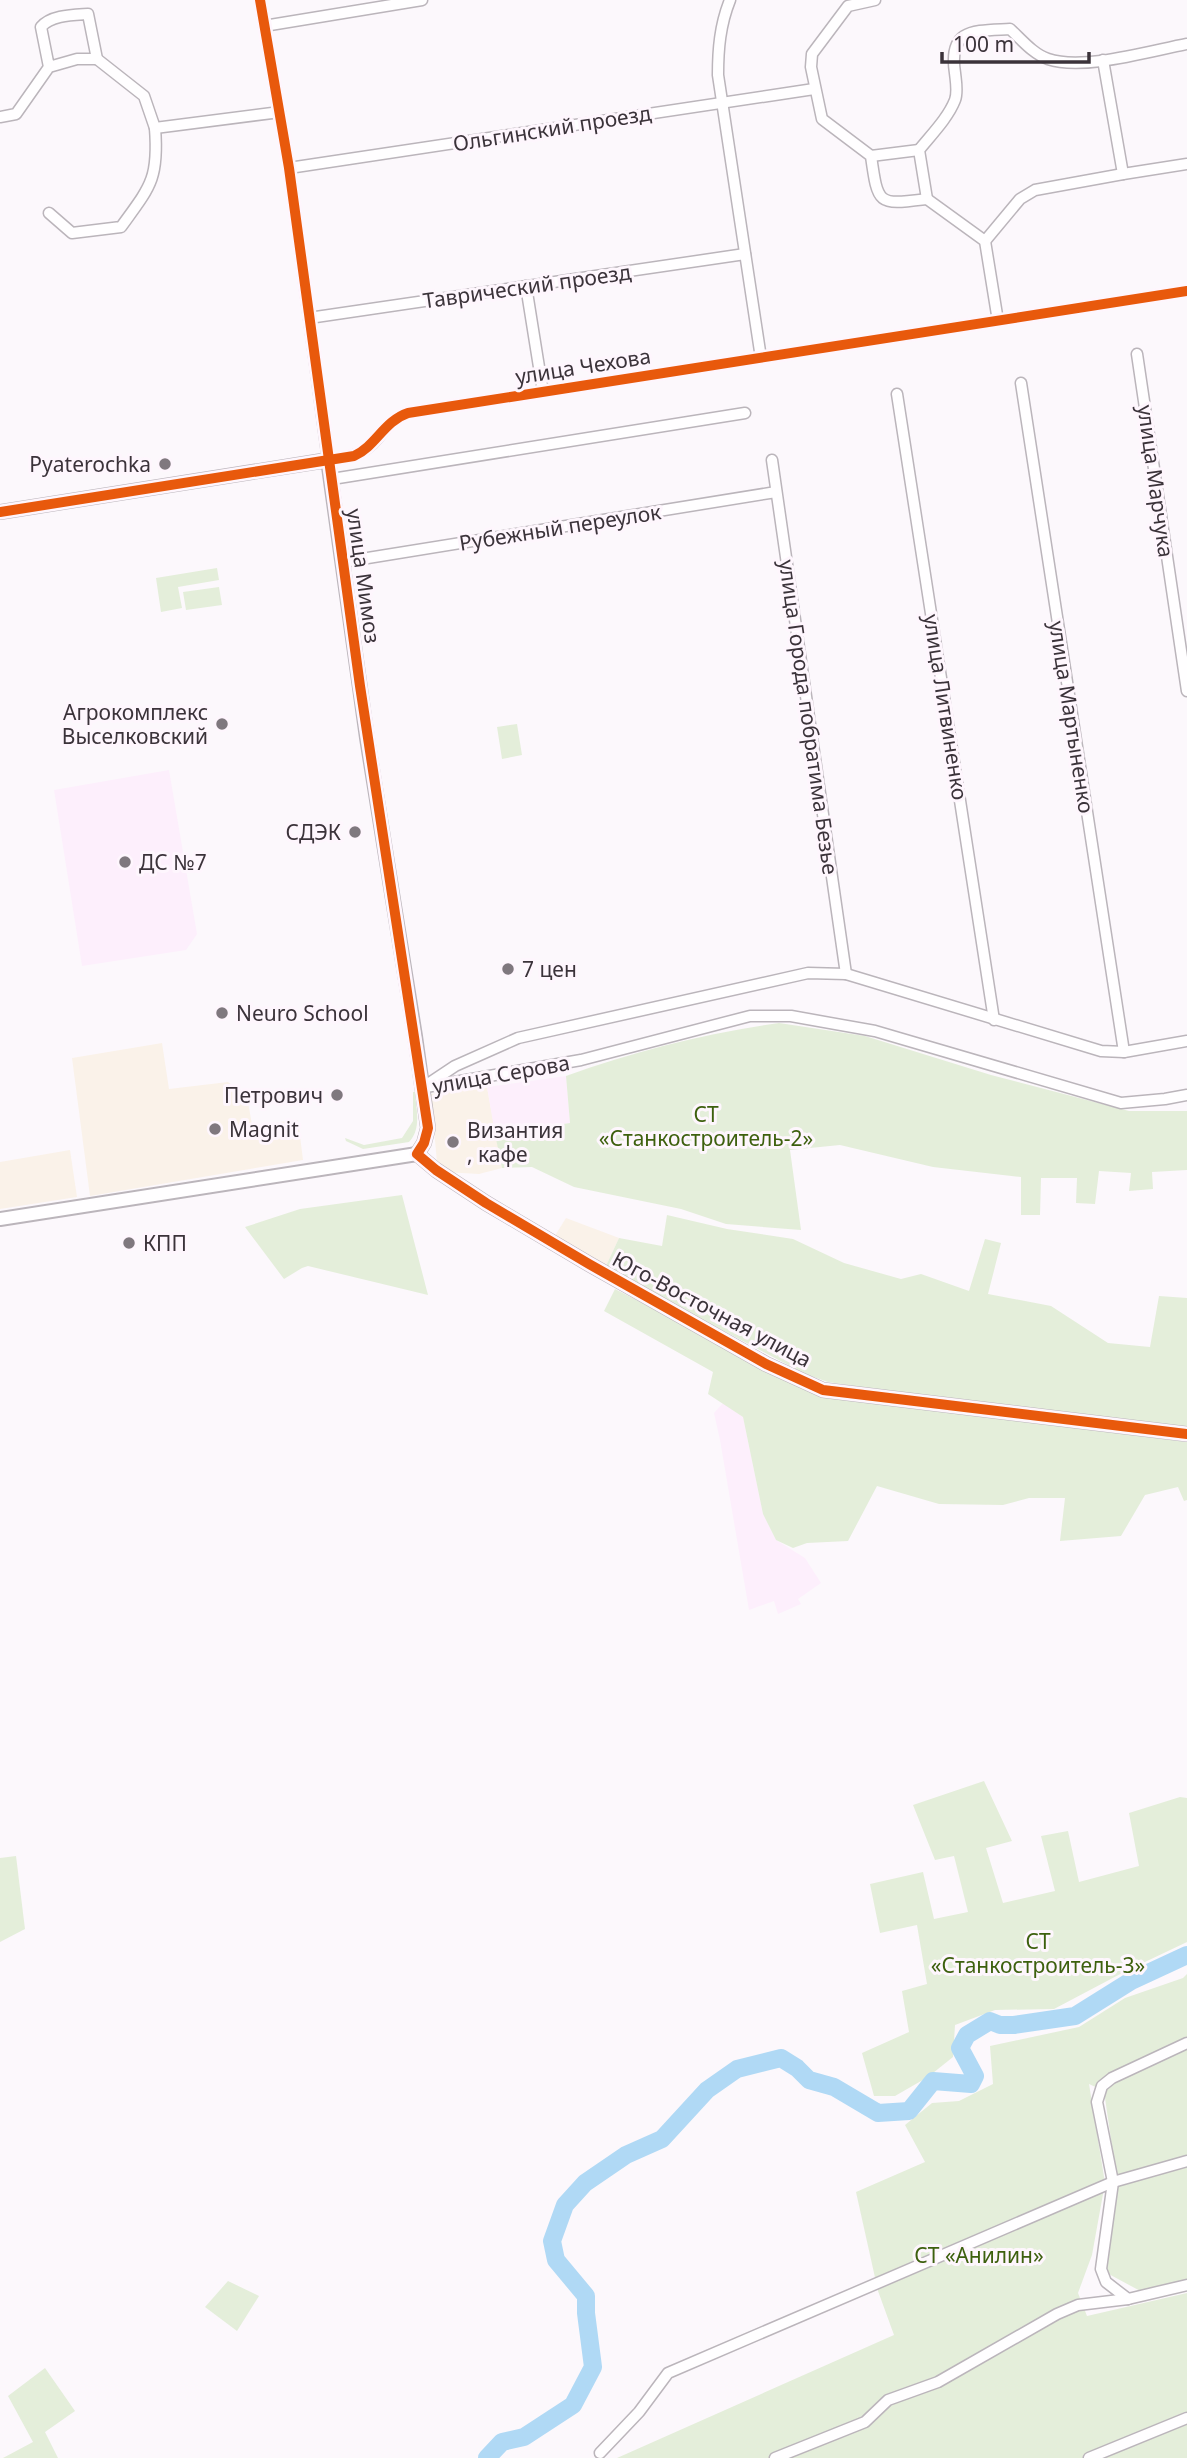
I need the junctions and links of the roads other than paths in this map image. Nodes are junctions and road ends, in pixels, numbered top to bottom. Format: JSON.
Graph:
{"nodes":[{"id":1,"x":260,"y":0,"type":"edge"},
{"id":2,"x":422,"y":0,"type":"edge"},
{"id":3,"x":730,"y":0,"type":"edge"},
{"id":4,"x":875,"y":0,"type":"edge"},
{"id":5,"x":264,"y":26,"type":"junction"},
{"id":6,"x":1187,"y":44,"type":"edge"},
{"id":7,"x":97,"y":59,"type":"junction"},
{"id":8,"x":1103,"y":60,"type":"junction"},
{"id":9,"x":49,"y":67,"type":"junction"},
{"id":10,"x":814,"y":89,"type":"junction"},
{"id":11,"x":721,"y":102,"type":"junction"},
{"id":12,"x":280,"y":112,"type":"junction"},
{"id":13,"x":0,"y":117,"type":"edge"},
{"id":14,"x":155,"y":128,"type":"junction"},
{"id":15,"x":919,"y":150,"type":"junction"},
{"id":16,"x":871,"y":156,"type":"junction"},
{"id":17,"x":1187,"y":164,"type":"edge"},
{"id":18,"x":289,"y":168,"type":"junction"},
{"id":19,"x":1122,"y":174,"type":"junction"},
{"id":20,"x":927,"y":199,"type":"junction"},
{"id":21,"x":49,"y":213,"type":"dead end"},
{"id":22,"x":985,"y":241,"type":"junction"},
{"id":23,"x":745,"y":254,"type":"junction"},
{"id":24,"x":526,"y":286,"type":"junction"},
{"id":25,"x":1187,"y":291,"type":"edge"},
{"id":26,"x":309,"y":318,"type":"junction"},
{"id":27,"x":998,"y":321,"type":"junction"},
{"id":28,"x":1137,"y":354,"type":"dead end"},
{"id":29,"x":761,"y":358,"type":"junction"},
{"id":30,"x":1021,"y":383,"type":"dead end"},
{"id":31,"x":543,"y":392,"type":"junction"},
{"id":32,"x":897,"y":394,"type":"dead end"},
{"id":33,"x":745,"y":413,"type":"dead end"},
{"id":34,"x":328,"y":460,"type":"junction"},
{"id":35,"x":772,"y":460,"type":"dead end"},
{"id":36,"x":331,"y":479,"type":"junction"},
{"id":37,"x":776,"y":492,"type":"junction"},
{"id":38,"x":0,"y":512,"type":"edge"},
{"id":39,"x":343,"y":562,"type":"junction"},
{"id":40,"x":1187,"y":691,"type":"edge"},
{"id":41,"x":846,"y":974,"type":"junction"},
{"id":42,"x":994,"y":1020,"type":"junction"},
{"id":43,"x":1187,"y":1041,"type":"edge"},
{"id":44,"x":1124,"y":1052,"type":"junction"},
{"id":45,"x":422,"y":1088,"type":"junction"},
{"id":46,"x":1187,"y":1095,"type":"edge"},
{"id":47,"x":416,"y":1154,"type":"junction"},
{"id":48,"x":0,"y":1219,"type":"edge"},
{"id":49,"x":1187,"y":1434,"type":"edge"},
{"id":50,"x":1187,"y":2043,"type":"edge"},
{"id":51,"x":1187,"y":2161,"type":"edge"},
{"id":52,"x":1113,"y":2182,"type":"junction"},
{"id":53,"x":1187,"y":2285,"type":"edge"},
{"id":54,"x":1128,"y":2299,"type":"junction"},
{"id":55,"x":1187,"y":2417,"type":"edge"},
{"id":56,"x":600,"y":2453,"type":"dead end"},
{"id":57,"x":775,"y":2458,"type":"edge"},
{"id":58,"x":1089,"y":2458,"type":"edge"}],
"edges":[{"from":1,"to":5,"type":"street","name":"улица Мимоз"},
{"from":2,"to":5,"type":"street"},
{"from":3,"to":11,"type":"street"},
{"from":4,"to":10,"type":"street"},
{"from":5,"to":12,"type":"street","name":"улица Мимоз"},
{"from":6,"to":8,"type":"street"},
{"from":7,"to":9,"type":"street"},
{"from":7,"to":9,"type":"street"},
{"from":7,"to":14,"type":"street"},
{"from":8,"to":15,"type":"street"},
{"from":8,"to":19,"type":"street"},
{"from":9,"to":13,"type":"street"},
{"from":10,"to":11,"type":"street","name":"Ольгинский проезд"},
{"from":10,"to":16,"type":"street"},
{"from":11,"to":18,"type":"street","name":"Ольгинский проезд"},
{"from":11,"to":23,"type":"street"},
{"from":12,"to":14,"type":"street"},
{"from":12,"to":18,"type":"street","name":"улица Мимоз"},
{"from":14,"to":21,"type":"street"},
{"from":15,"to":16,"type":"street"},
{"from":15,"to":20,"type":"street"},
{"from":16,"to":20,"type":"street"},
{"from":17,"to":19,"type":"street"},
{"from":18,"to":26,"type":"street","name":"улица Мимоз"},
{"from":19,"to":22,"type":"street"},
{"from":20,"to":22,"type":"street"},
{"from":22,"to":27,"type":"street"},
{"from":23,"to":24,"type":"street","name":"Таврический проезд"},
{"from":23,"to":29,"type":"street"},
{"from":24,"to":26,"type":"street","name":"Таврический проезд"},
{"from":24,"to":31,"type":"street"},
{"from":25,"to":27,"type":"street","name":"улица Чехова"},
{"from":26,"to":34,"type":"street","name":"улица Мимоз"},
{"from":27,"to":29,"type":"street","name":"улица Чехова"},
{"from":28,"to":40,"type":"street","name":"улица Марчука"},
{"from":29,"to":31,"type":"street","name":"улица Чехова"},
{"from":30,"to":44,"type":"street","name":"улица Мартыненко"},
{"from":31,"to":34,"type":"street","name":"улица Чехова"},
{"from":32,"to":42,"type":"street","name":"улица Литвиненко"},
{"from":33,"to":36,"type":"street"},
{"from":34,"to":36,"type":"street","name":"улица Мимоз"},
{"from":34,"to":38,"type":"street","name":"улица Чехова"},
{"from":35,"to":37,"type":"street","name":"улица Города побратима Безье"},
{"from":36,"to":39,"type":"street","name":"улица Мимоз"},
{"from":37,"to":39,"type":"street","name":"Рубежный переулок"},
{"from":37,"to":41,"type":"street","name":"улица Города побратима Безье"},
{"from":39,"to":45,"type":"street","name":"улица Мимоз"},
{"from":41,"to":42,"type":"street","name":"улица Серова"},
{"from":41,"to":45,"type":"street","name":"улица Серова"},
{"from":42,"to":44,"type":"street","name":"улица Серова"},
{"from":43,"to":44,"type":"street","name":"улица Серова"},
{"from":45,"to":46,"type":"street","name":"улица Серова"},
{"from":45,"to":47,"type":"street","name":"улица Мимоз"},
{"from":47,"to":48,"type":"street"},
{"from":47,"to":49,"type":"street","name":"Юго-Восточная улица"},
{"from":50,"to":52,"type":"street"},
{"from":51,"to":52,"type":"street"},
{"from":52,"to":54,"type":"street"},
{"from":52,"to":56,"type":"street"},
{"from":53,"to":54,"type":"street"},
{"from":54,"to":57,"type":"street"},
{"from":55,"to":58,"type":"street"}]}
